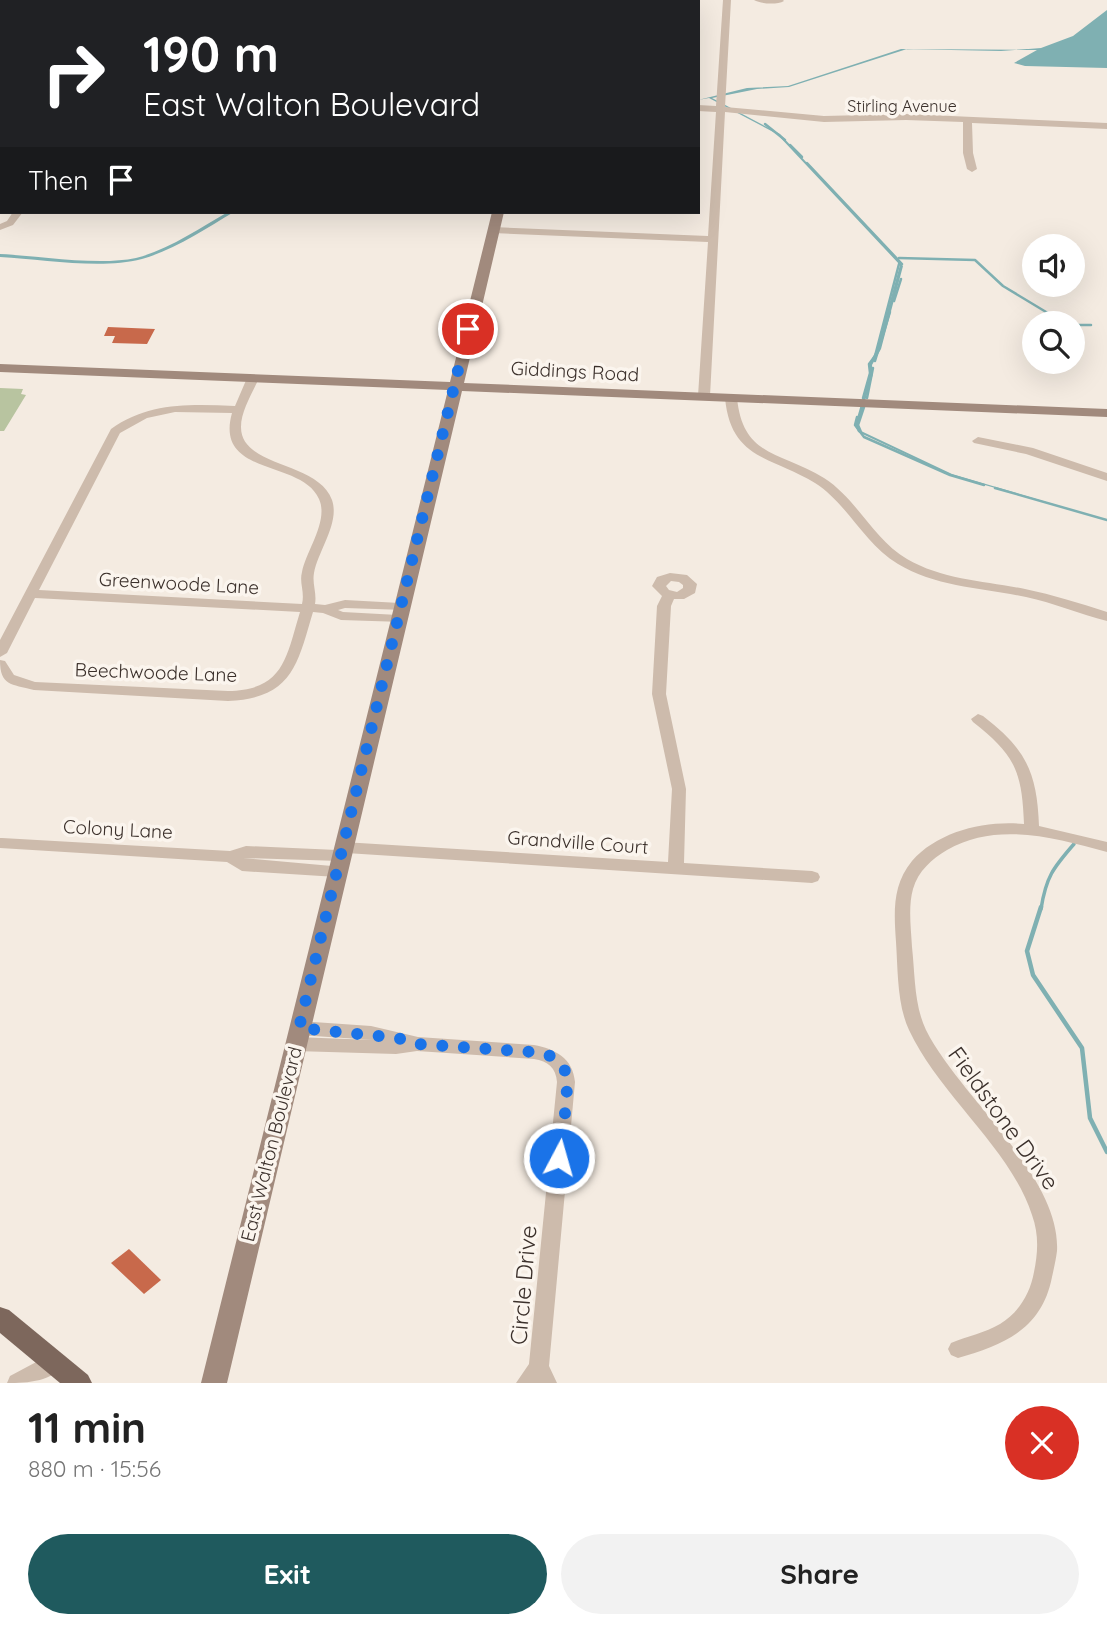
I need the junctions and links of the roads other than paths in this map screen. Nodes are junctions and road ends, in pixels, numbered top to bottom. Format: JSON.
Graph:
{"nodes":[{"id":1,"x":727,"y":0,"type":"edge"},
{"id":2,"x":758,"y":0,"type":"edge"},
{"id":3,"x":780,"y":1,"type":"edge"},
{"id":4,"x":700,"y":108,"type":"edge"},
{"id":5,"x":720,"y":109,"type":"junction"},
{"id":6,"x":967,"y":120,"type":"junction"},
{"id":7,"x":1107,"y":126,"type":"edge"},
{"id":8,"x":972,"y":169,"type":"dead end"},
{"id":9,"x":17,"y":214,"type":"edge"},
{"id":10,"x":497,"y":214,"type":"edge"},
{"id":11,"x":0,"y":227,"type":"edge"},
{"id":12,"x":493,"y":230,"type":"junction"},
{"id":13,"x":713,"y":239,"type":"junction"},
{"id":14,"x":0,"y":368,"type":"edge"},
{"id":15,"x":253,"y":378,"type":"junction"},
{"id":16,"x":454,"y":385,"type":"junction"},
{"id":17,"x":704,"y":396,"type":"junction"},
{"id":18,"x":731,"y":398,"type":"junction"},
{"id":19,"x":241,"y":410,"type":"junction"},
{"id":20,"x":1107,"y":413,"type":"edge"},
{"id":21,"x":978,"y":441,"type":"dead end"},
{"id":22,"x":1107,"y":477,"type":"edge"},
{"id":23,"x":30,"y":594,"type":"junction"},
{"id":24,"x":669,"y":595,"type":"dead end"},
{"id":25,"x":306,"y":608,"type":"junction"},
{"id":26,"x":399,"y":613,"type":"junction"},
{"id":27,"x":1107,"y":617,"type":"edge"},
{"id":28,"x":0,"y":653,"type":"edge"},
{"id":29,"x":0,"y":665,"type":"edge"},
{"id":30,"x":978,"y":719,"type":"dead end"},
{"id":31,"x":1032,"y":829,"type":"junction"},
{"id":32,"x":2,"y":843,"type":"dead end"},
{"id":33,"x":1107,"y":847,"type":"edge"},
{"id":34,"x":340,"y":858,"type":"junction"},
{"id":35,"x":676,"y":868,"type":"junction"},
{"id":36,"x":812,"y":877,"type":"dead end"},
{"id":37,"x":297,"y":1036,"type":"junction"},
{"id":38,"x":0,"y":1318,"type":"edge"},
{"id":39,"x":958,"y":1349,"type":"dead end"},
{"id":40,"x":68,"y":1373,"type":"edge"},
{"id":41,"x":543,"y":1375,"type":"edge"},
{"id":42,"x":17,"y":1383,"type":"edge"},
{"id":43,"x":214,"y":1383,"type":"edge"},
{"id":44,"x":526,"y":1383,"type":"edge"}],
"edges":[{"from":1,"to":5,"type":"street"},
{"from":2,"to":3,"type":"street"},
{"from":4,"to":5,"type":"street","name":"Stirling Avenue"},
{"from":5,"to":6,"type":"street","name":"Stirling Avenue"},
{"from":5,"to":13,"type":"street"},
{"from":6,"to":7,"type":"street","name":"Stirling Avenue"},
{"from":6,"to":8,"type":"street"},
{"from":9,"to":11,"type":"street"},
{"from":10,"to":12,"type":"main road","name":"East Walton Boulevard"},
{"from":12,"to":13,"type":"street"},
{"from":12,"to":16,"type":"main road","name":"East Walton Boulevard"},
{"from":13,"to":17,"type":"street"},
{"from":14,"to":15,"type":"main road","name":"Giddings Road"},
{"from":15,"to":16,"type":"main road","name":"Giddings Road"},
{"from":15,"to":19,"type":"street"},
{"from":16,"to":17,"type":"main road","name":"Giddings Road"},
{"from":16,"to":26,"type":"main road","name":"East Walton Boulevard"},
{"from":17,"to":18,"type":"main road","name":"Giddings Road"},
{"from":18,"to":20,"type":"main road","name":"Giddings Road"},
{"from":18,"to":27,"type":"street"},
{"from":19,"to":23,"type":"street"},
{"from":19,"to":25,"type":"street","name":"Beechwoode Lane"},
{"from":21,"to":22,"type":"street"},
{"from":23,"to":25,"type":"street","name":"Greenwoode Lane"},
{"from":23,"to":28,"type":"street"},
{"from":24,"to":35,"type":"street"},
{"from":25,"to":26,"type":"street","name":"Greenwoode Lane"},
{"from":25,"to":29,"type":"street","name":"Beechwoode Lane"},
{"from":26,"to":34,"type":"main road","name":"East Walton Boulevard"},
{"from":30,"to":31,"type":"street"},
{"from":31,"to":33,"type":"street","name":"Fieldstone Drive"},
{"from":31,"to":39,"type":"street","name":"Fieldstone Drive"},
{"from":32,"to":34,"type":"street","name":"Colony Lane"},
{"from":34,"to":35,"type":"street","name":"Grandville Court"},
{"from":34,"to":37,"type":"main road","name":"East Walton Boulevard"},
{"from":35,"to":36,"type":"street","name":"Grandville Court"},
{"from":37,"to":41,"type":"street","name":"Circle Drive"},
{"from":37,"to":43,"type":"main road","name":"East Walton Boulevard"},
{"from":38,"to":40,"type":"main road"},
{"from":40,"to":42,"type":"street"},
{"from":41,"to":44,"type":"street","name":"Circle Drive"}]}
